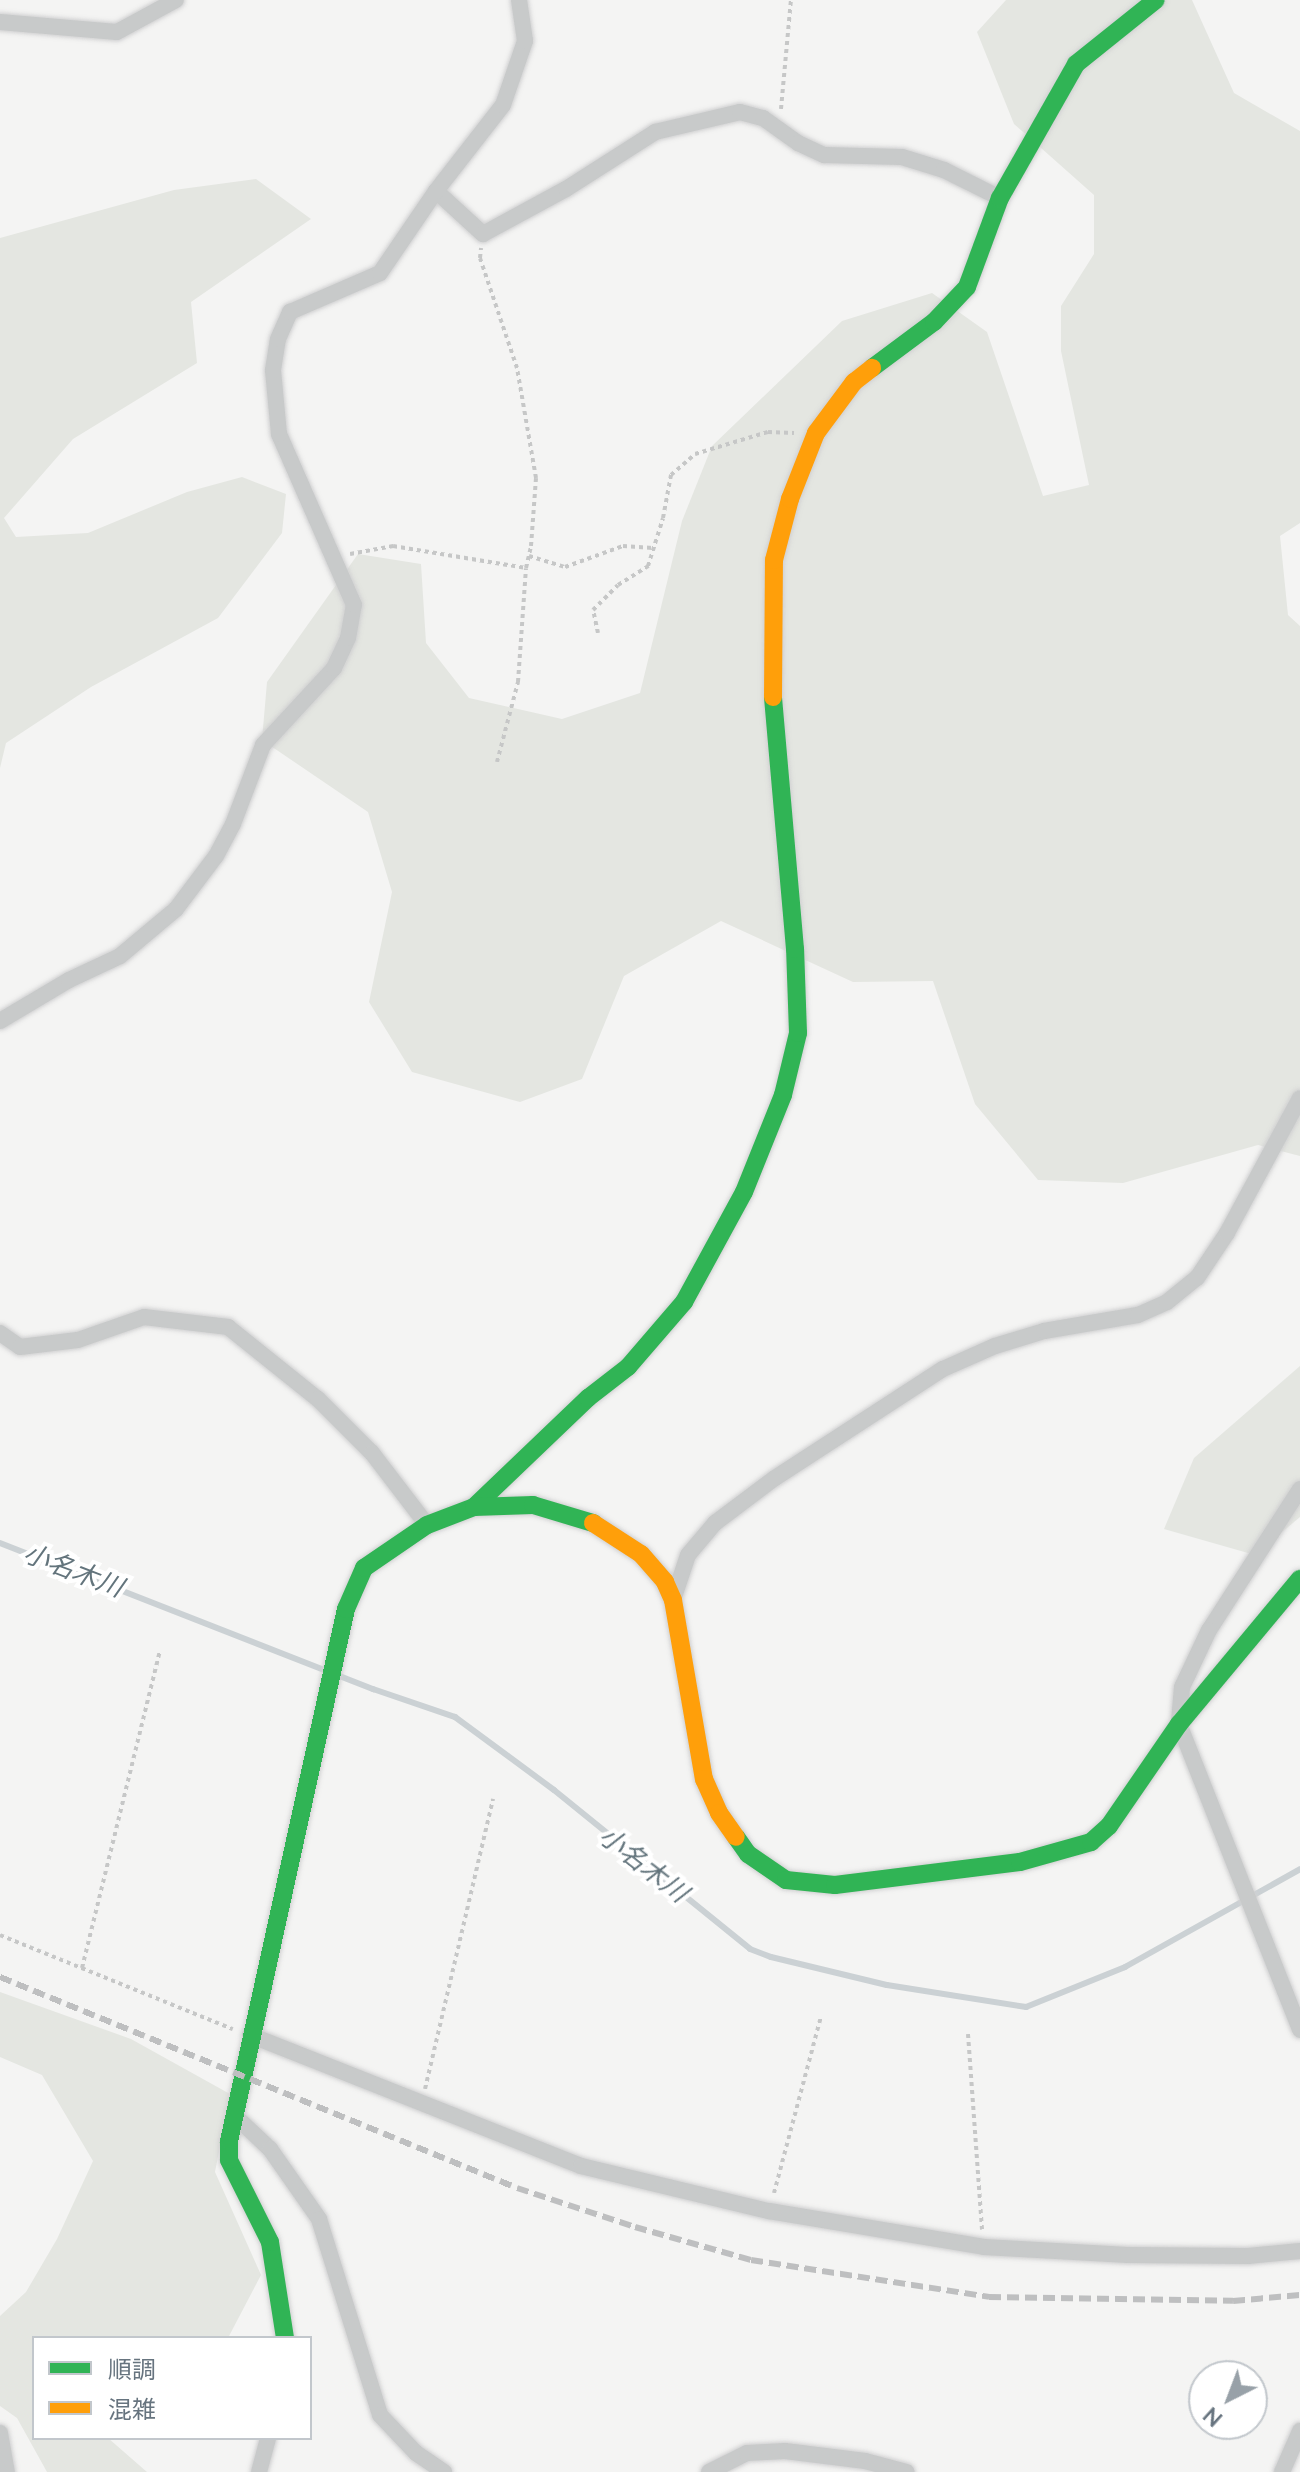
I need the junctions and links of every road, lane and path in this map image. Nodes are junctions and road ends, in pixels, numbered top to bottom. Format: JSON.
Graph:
{"nodes":[{"id":1,"x":176,"y":0,"type":"edge"},
{"id":2,"x":519,"y":0,"type":"edge"},
{"id":3,"x":791,"y":0,"type":"edge"},
{"id":4,"x":1156,"y":0,"type":"edge"},
{"id":5,"x":0,"y":22,"type":"edge"},
{"id":6,"x":780,"y":128,"type":"junction"},
{"id":7,"x":436,"y":191,"type":"junction"},
{"id":8,"x":1000,"y":198,"type":"junction"},
{"id":9,"x":483,"y":234,"type":"junction"},
{"id":10,"x":816,"y":433,"type":"junction"},
{"id":11,"x":653,"y":548,"type":"junction"},
{"id":12,"x":334,"y":556,"type":"junction"},
{"id":13,"x":529,"y":556,"type":"junction"},
{"id":14,"x":526,"y":568,"type":"junction"},
{"id":15,"x":598,"y":633,"type":"dead end"},
{"id":16,"x":497,"y":762,"type":"dead end"},
{"id":17,"x":0,"y":1021,"type":"edge"},
{"id":18,"x":1300,"y":1098,"type":"edge"},
{"id":19,"x":0,"y":1333,"type":"edge"},
{"id":20,"x":1300,"y":1489,"type":"edge"},
{"id":21,"x":474,"y":1507,"type":"junction"},
{"id":22,"x":427,"y":1525,"type":"junction"},
{"id":23,"x":1300,"y":1579,"type":"edge"},
{"id":24,"x":673,"y":1600,"type":"junction"},
{"id":25,"x":160,"y":1650,"type":"dead end"},
{"id":26,"x":1179,"y":1724,"type":"junction"},
{"id":27,"x":493,"y":1799,"type":"dead end"},
{"id":28,"x":0,"y":1935,"type":"edge"},
{"id":29,"x":82,"y":1968,"type":"junction"},
{"id":30,"x":821,"y":2016,"type":"dead end"},
{"id":31,"x":1300,"y":2030,"type":"edge"},
{"id":32,"x":968,"y":2034,"type":"dead end"},
{"id":33,"x":250,"y":2035,"type":"junction"},
{"id":34,"x":422,"y":2103,"type":"junction"},
{"id":35,"x":234,"y":2115,"type":"junction"},
{"id":36,"x":769,"y":2211,"type":"junction"},
{"id":37,"x":984,"y":2247,"type":"junction"},
{"id":38,"x":1300,"y":2251,"type":"edge"},
{"id":39,"x":285,"y":2336,"type":"edge"},
{"id":40,"x":0,"y":2433,"type":"edge"},
{"id":41,"x":267,"y":2440,"type":"edge"},
{"id":42,"x":1298,"y":2444,"type":"edge"},
{"id":43,"x":7,"y":2472,"type":"edge"},
{"id":44,"x":259,"y":2472,"type":"edge"},
{"id":45,"x":444,"y":2472,"type":"edge"},
{"id":46,"x":709,"y":2472,"type":"edge"},
{"id":47,"x":907,"y":2472,"type":"edge"},
{"id":48,"x":1282,"y":2472,"type":"edge"}],
"edges":[{"from":1,"to":5,"type":"street"},
{"from":2,"to":7,"type":"street"},
{"from":3,"to":6,"type":"path"},
{"from":4,"to":8,"type":"street"},
{"from":6,"to":8,"type":"street"},
{"from":6,"to":9,"type":"street"},
{"from":7,"to":9,"type":"street"},
{"from":7,"to":12,"type":"street"},
{"from":8,"to":10,"type":"street"},
{"from":9,"to":13,"type":"path"},
{"from":10,"to":11,"type":"path"},
{"from":10,"to":21,"type":"street"},
{"from":11,"to":13,"type":"path"},
{"from":11,"to":15,"type":"path"},
{"from":12,"to":14,"type":"path"},
{"from":12,"to":17,"type":"street"},
{"from":13,"to":14,"type":"path"},
{"from":14,"to":16,"type":"path"},
{"from":18,"to":24,"type":"street"},
{"from":19,"to":22,"type":"street"},
{"from":20,"to":26,"type":"street"},
{"from":21,"to":22,"type":"street"},
{"from":21,"to":24,"type":"street"},
{"from":22,"to":33,"type":"street"},
{"from":23,"to":26,"type":"street"},
{"from":24,"to":26,"type":"street"},
{"from":25,"to":29,"type":"path"},
{"from":26,"to":31,"type":"street"},
{"from":27,"to":34,"type":"path"},
{"from":28,"to":29,"type":"path"},
{"from":29,"to":33,"type":"path"},
{"from":30,"to":36,"type":"path"},
{"from":32,"to":37,"type":"path"},
{"from":33,"to":34,"type":"street"},
{"from":33,"to":35,"type":"street"},
{"from":34,"to":36,"type":"street"},
{"from":35,"to":39,"type":"street"},
{"from":35,"to":45,"type":"street"},
{"from":36,"to":37,"type":"street"},
{"from":37,"to":38,"type":"street"},
{"from":40,"to":43,"type":"street"},
{"from":41,"to":44,"type":"street"},
{"from":42,"to":48,"type":"street"},
{"from":46,"to":47,"type":"street"}]}
